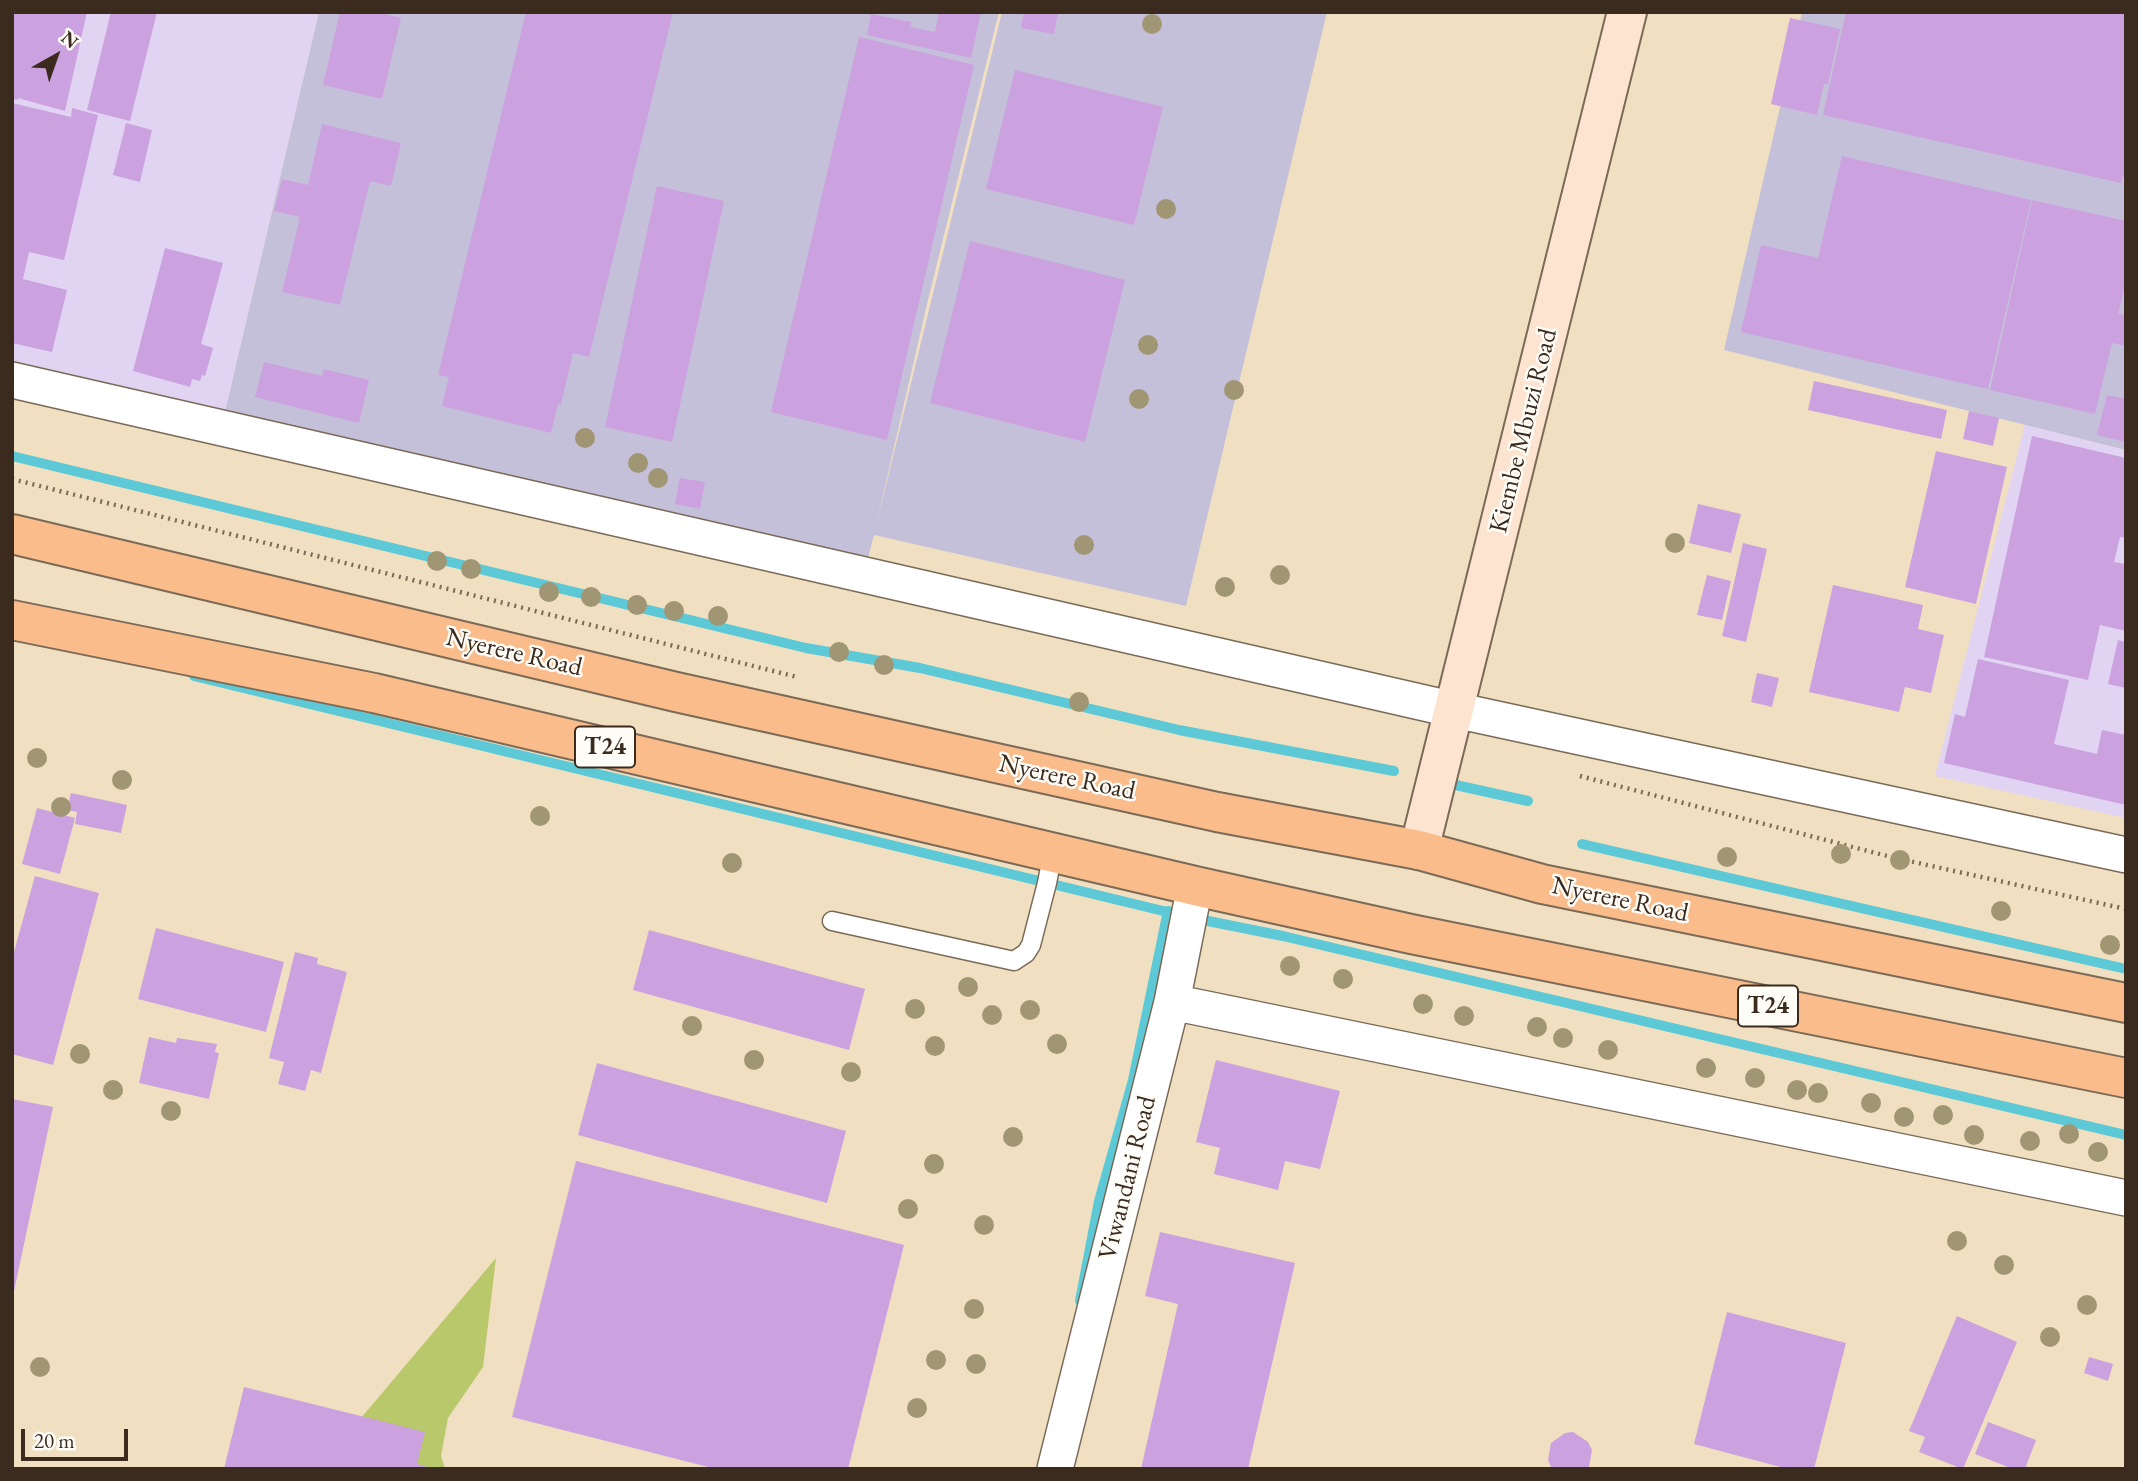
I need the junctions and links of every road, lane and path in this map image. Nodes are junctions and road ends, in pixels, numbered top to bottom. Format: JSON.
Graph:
{"nodes":[{"id":1,"x":1627,"y":12,"type":"edge"},
{"id":2,"x":12,"y":380,"type":"edge"},
{"id":3,"x":12,"y":534,"type":"edge"},
{"id":4,"x":12,"y":620,"type":"edge"},
{"id":5,"x":1455,"y":710,"type":"junction"},
{"id":6,"x":1569,"y":774,"type":"dead end"},
{"id":7,"x":1419,"y":849,"type":"junction"},
{"id":8,"x":1053,"y":852,"type":"junction"},
{"id":9,"x":2126,"y":855,"type":"edge"},
{"id":10,"x":1195,"y":886,"type":"junction"},
{"id":11,"x":2126,"y":909,"type":"edge"},
{"id":12,"x":832,"y":921,"type":"dead end"},
{"id":13,"x":1172,"y":1002,"type":"junction"},
{"id":14,"x":2126,"y":1003,"type":"edge"},
{"id":15,"x":2126,"y":1077,"type":"edge"},
{"id":16,"x":2126,"y":1198,"type":"edge"},
{"id":17,"x":1055,"y":1469,"type":"edge"}],
"edges":[{"from":1,"to":5,"type":"main road","name":"Kiembe Mbuzi Road"},
{"from":2,"to":5,"type":"street"},
{"from":3,"to":7,"type":"highway","name":"Nyerere Road"},
{"from":4,"to":8,"type":"highway","number":"T24"},
{"from":5,"to":7,"type":"main road","name":"Kiembe Mbuzi Road"},
{"from":5,"to":9,"type":"street"},
{"from":6,"to":11,"type":"path"},
{"from":7,"to":14,"type":"highway","name":"Nyerere Road"},
{"from":8,"to":10,"type":"highway","number":"T24"},
{"from":8,"to":12,"type":"lane"},
{"from":10,"to":13,"type":"street","name":"Viwandani Road"},
{"from":10,"to":15,"type":"highway","number":"T24"},
{"from":13,"to":16,"type":"street"},
{"from":13,"to":17,"type":"street","name":"Viwandani Road"}]}
